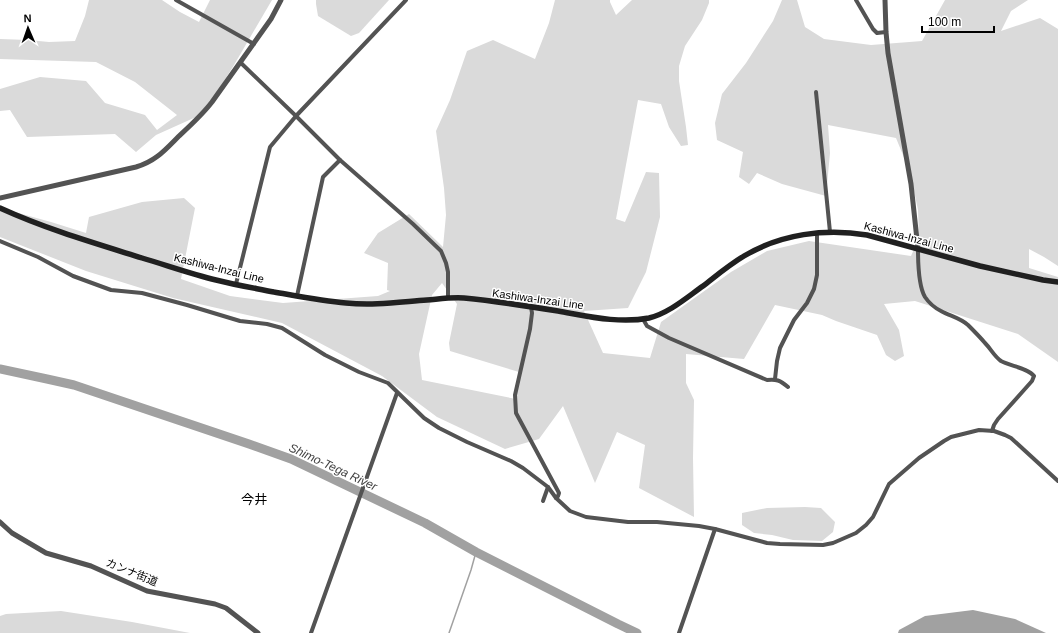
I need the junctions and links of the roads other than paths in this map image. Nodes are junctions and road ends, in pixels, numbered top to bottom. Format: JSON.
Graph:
{"nodes":[{"id":1,"x":176,"y":0,"type":"edge"},
{"id":2,"x":281,"y":0,"type":"edge"},
{"id":3,"x":406,"y":0,"type":"edge"},
{"id":4,"x":856,"y":0,"type":"edge"},
{"id":5,"x":885,"y":0,"type":"edge"},
{"id":6,"x":886,"y":32,"type":"junction"},
{"id":7,"x":254,"y":44,"type":"junction"},
{"id":8,"x":240,"y":63,"type":"junction"},
{"id":9,"x":816,"y":92,"type":"dead end"},
{"id":10,"x":296,"y":116,"type":"junction"},
{"id":11,"x":340,"y":160,"type":"junction"},
{"id":12,"x":0,"y":198,"type":"edge"},
{"id":13,"x":0,"y":208,"type":"edge"},
{"id":14,"x":830,"y":232,"type":"junction"},
{"id":15,"x":817,"y":233,"type":"junction"},
{"id":16,"x":0,"y":241,"type":"edge"},
{"id":17,"x":918,"y":249,"type":"junction"},
{"id":18,"x":1058,"y":282,"type":"edge"},
{"id":19,"x":236,"y":284,"type":"junction"},
{"id":20,"x":297,"y":296,"type":"junction"},
{"id":21,"x":448,"y":298,"type":"junction"},
{"id":22,"x":531,"y":307,"type":"junction"},
{"id":23,"x":643,"y":318,"type":"junction"},
{"id":24,"x":775,"y":379,"type":"junction"},
{"id":25,"x":788,"y":387,"type":"dead end"},
{"id":26,"x":397,"y":393,"type":"junction"},
{"id":27,"x":992,"y":431,"type":"junction"},
{"id":28,"x":1058,"y":481,"type":"edge"},
{"id":29,"x":548,"y":486,"type":"junction"},
{"id":30,"x":556,"y":498,"type":"junction"},
{"id":31,"x":543,"y":501,"type":"dead end"},
{"id":32,"x":0,"y":522,"type":"edge"},
{"id":33,"x":715,"y":529,"type":"junction"},
{"id":34,"x":258,"y":633,"type":"edge"},
{"id":35,"x":311,"y":633,"type":"edge"},
{"id":36,"x":678,"y":633,"type":"edge"}],
"edges":[{"from":1,"to":7,"type":"street"},
{"from":2,"to":7,"type":"street"},
{"from":3,"to":10,"type":"street"},
{"from":4,"to":6,"type":"street"},
{"from":5,"to":6,"type":"street"},
{"from":6,"to":17,"type":"street"},
{"from":7,"to":8,"type":"street"},
{"from":8,"to":10,"type":"street"},
{"from":8,"to":12,"type":"street"},
{"from":9,"to":14,"type":"street"},
{"from":10,"to":11,"type":"street"},
{"from":10,"to":19,"type":"street"},
{"from":11,"to":20,"type":"street"},
{"from":11,"to":21,"type":"street"},
{"from":13,"to":19,"type":"main road","name":"Kashiwa-Inzai Line"},
{"from":14,"to":15,"type":"main road","name":"Kashiwa-Inzai Line"},
{"from":14,"to":17,"type":"main road","name":"Kashiwa-Inzai Line"},
{"from":15,"to":23,"type":"main road","name":"Kashiwa-Inzai Line"},
{"from":15,"to":24,"type":"street"},
{"from":16,"to":26,"type":"street"},
{"from":17,"to":18,"type":"main road","name":"Kashiwa-Inzai Line"},
{"from":17,"to":27,"type":"street"},
{"from":19,"to":20,"type":"main road","name":"Kashiwa-Inzai Line"},
{"from":20,"to":21,"type":"main road","name":"Kashiwa-Inzai Line"},
{"from":21,"to":22,"type":"main road","name":"Kashiwa-Inzai Line"},
{"from":22,"to":23,"type":"main road","name":"Kashiwa-Inzai Line"},
{"from":22,"to":30,"type":"street"},
{"from":23,"to":24,"type":"street"},
{"from":24,"to":25,"type":"street"},
{"from":26,"to":29,"type":"street"},
{"from":26,"to":35,"type":"street"},
{"from":27,"to":28,"type":"street"},
{"from":27,"to":33,"type":"street"},
{"from":29,"to":30,"type":"street"},
{"from":29,"to":31,"type":"street"},
{"from":30,"to":33,"type":"street"},
{"from":32,"to":34,"type":"street","name":"カンナ街道"},
{"from":33,"to":36,"type":"street"}]}
